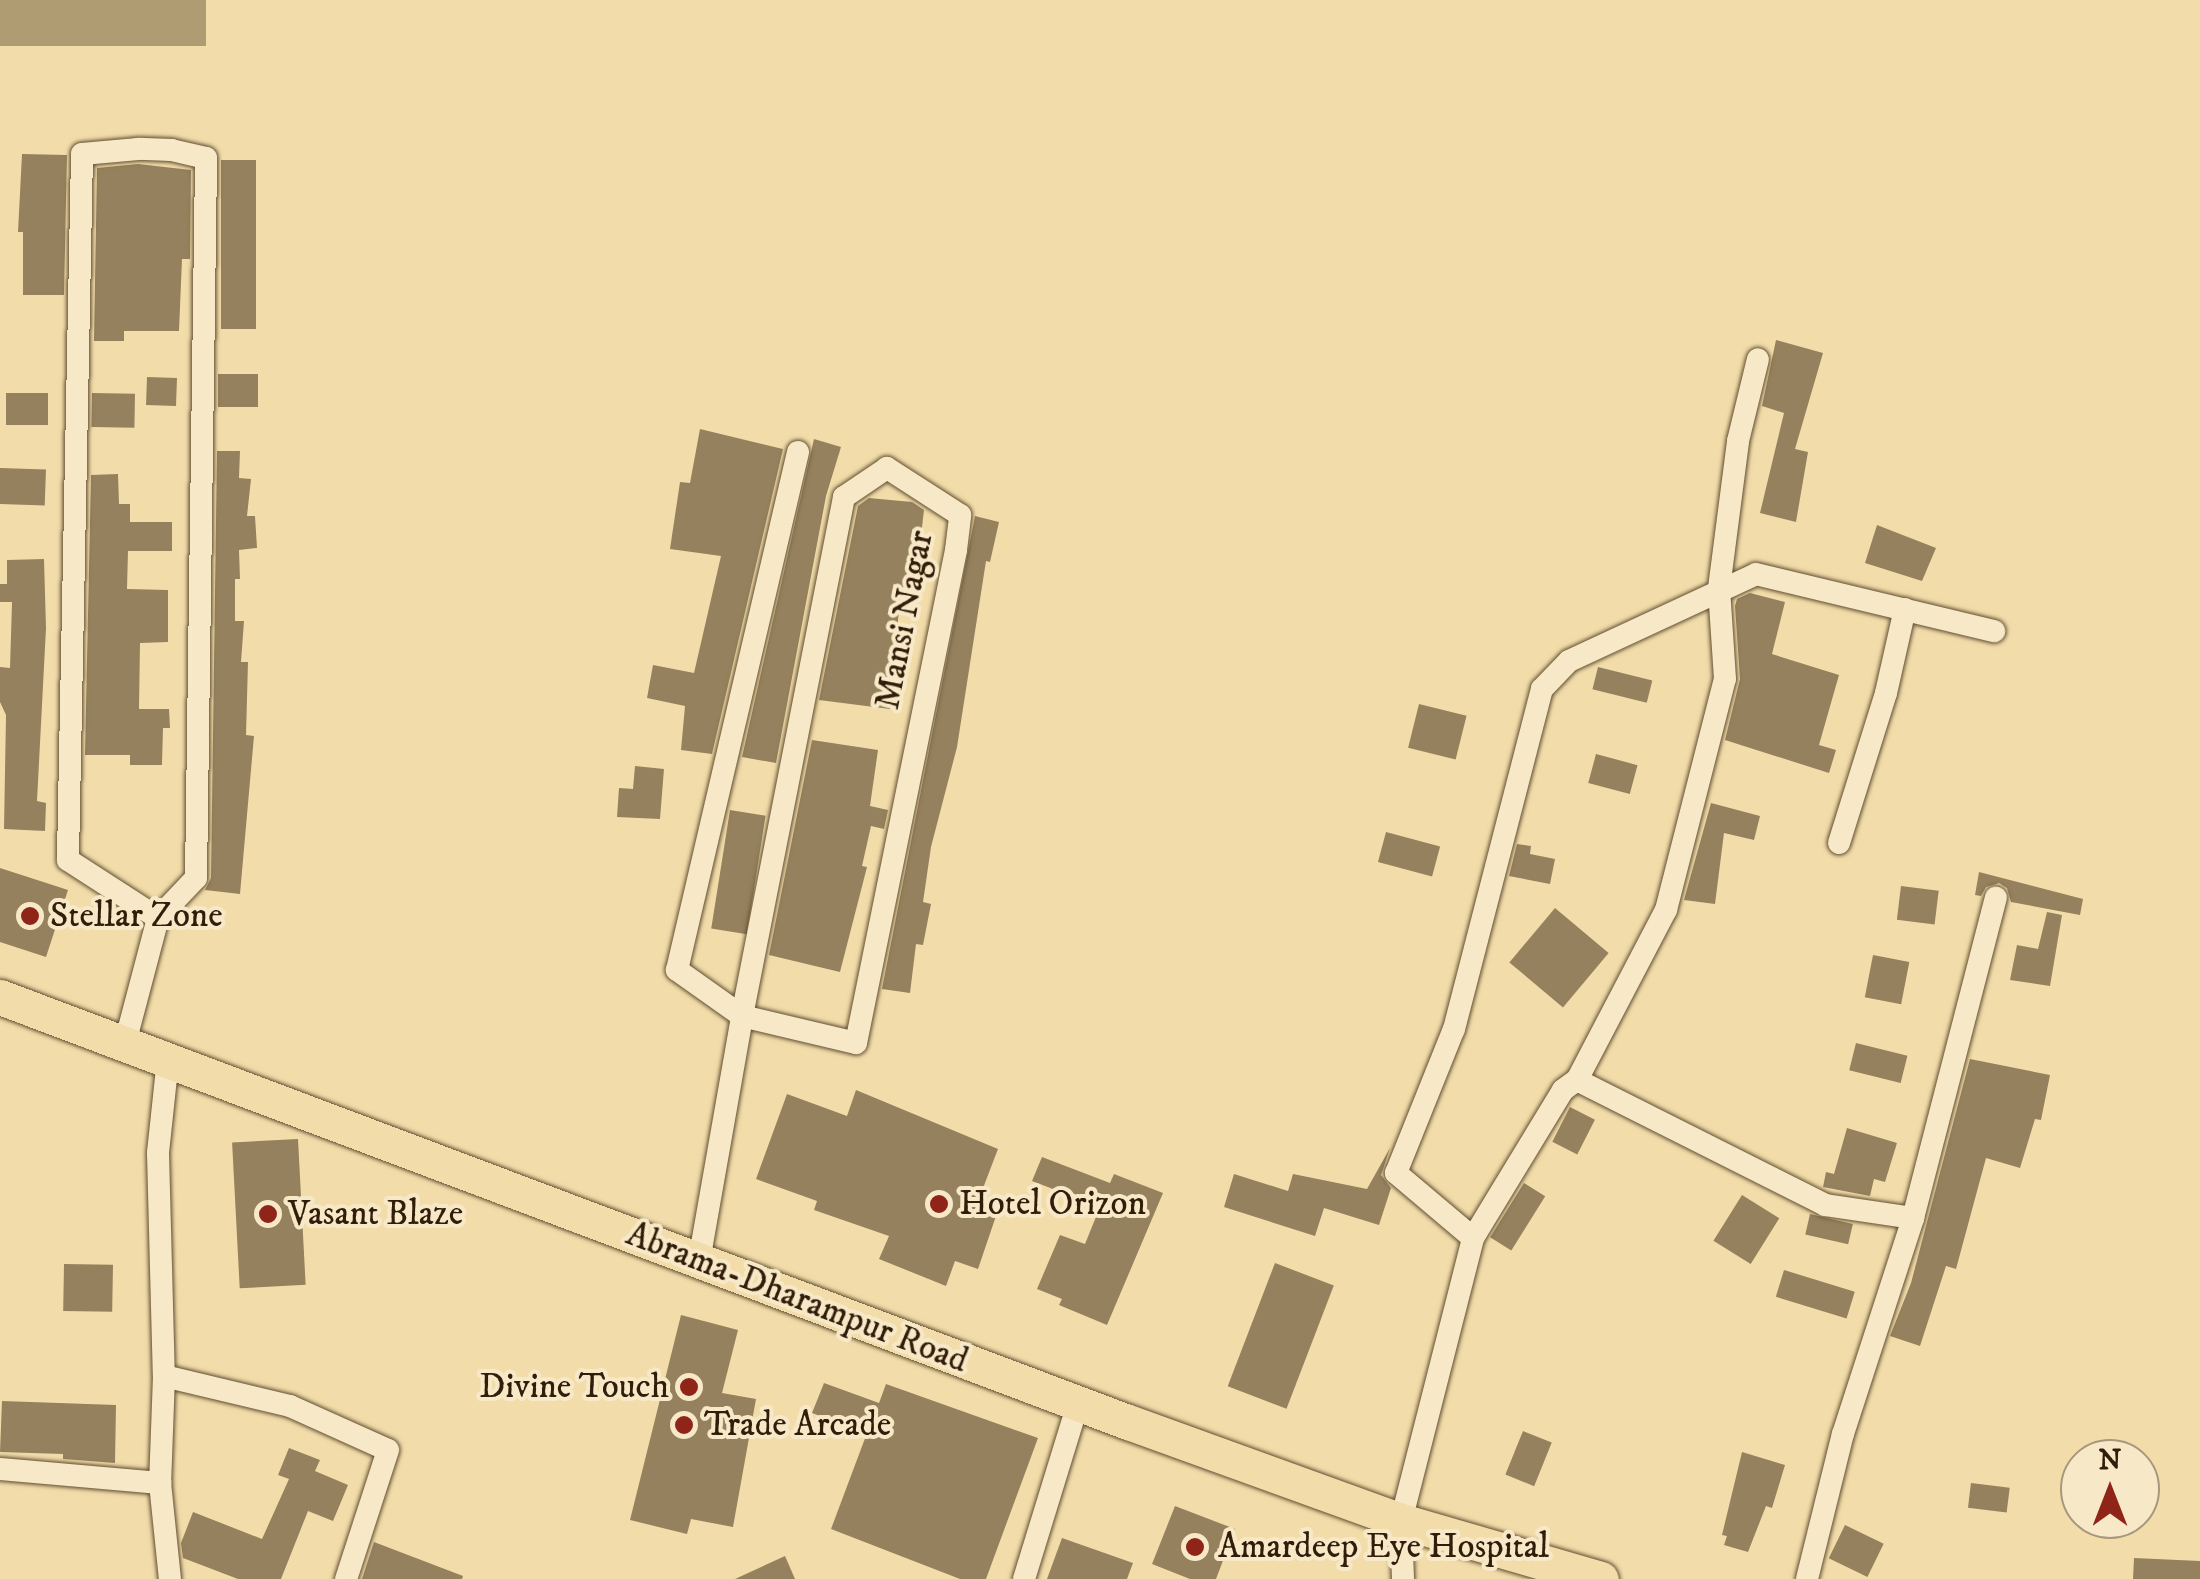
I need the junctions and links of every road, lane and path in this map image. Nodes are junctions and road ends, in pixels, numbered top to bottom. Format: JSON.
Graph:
{"nodes":[{"id":1,"x":1758,"y":360,"type":"dead end"},
{"id":2,"x":798,"y":452,"type":"dead end"},
{"id":3,"x":1719,"y":588,"type":"junction"},
{"id":4,"x":1904,"y":608,"type":"junction"},
{"id":5,"x":1994,"y":631,"type":"dead end"},
{"id":6,"x":1839,"y":843,"type":"dead end"},
{"id":7,"x":1996,"y":898,"type":"dead end"},
{"id":8,"x":158,"y":918,"type":"junction"},
{"id":9,"x":0,"y":997,"type":"edge"},
{"id":10,"x":742,"y":1016,"type":"junction"},
{"id":11,"x":125,"y":1043,"type":"junction"},
{"id":12,"x":168,"y":1059,"type":"junction"},
{"id":13,"x":1576,"y":1080,"type":"junction"},
{"id":14,"x":1913,"y":1218,"type":"junction"},
{"id":15,"x":1473,"y":1238,"type":"junction"},
{"id":16,"x":699,"y":1261,"type":"junction"},
{"id":17,"x":164,"y":1376,"type":"junction"},
{"id":18,"x":1078,"y":1403,"type":"junction"},
{"id":19,"x":0,"y":1470,"type":"edge"},
{"id":20,"x":160,"y":1483,"type":"junction"},
{"id":21,"x":1401,"y":1521,"type":"junction"},
{"id":22,"x":170,"y":1579,"type":"edge"},
{"id":23,"x":346,"y":1579,"type":"edge"},
{"id":24,"x":1024,"y":1579,"type":"edge"},
{"id":25,"x":1403,"y":1579,"type":"edge"},
{"id":26,"x":1601,"y":1579,"type":"edge"},
{"id":27,"x":1807,"y":1579,"type":"edge"}],
"edges":[{"from":1,"to":3,"type":"street"},
{"from":2,"to":10,"type":"street","name":"Mansi Nagar"},
{"from":3,"to":4,"type":"street"},
{"from":3,"to":13,"type":"street"},
{"from":3,"to":15,"type":"street"},
{"from":4,"to":5,"type":"street"},
{"from":4,"to":6,"type":"street"},
{"from":7,"to":14,"type":"street"},
{"from":8,"to":8,"type":"street"},
{"from":8,"to":11,"type":"street"},
{"from":9,"to":11,"type":"main road","name":"Abrama-Dharampur Road"},
{"from":10,"to":10,"type":"street","name":"Mansi Nagar"},
{"from":10,"to":16,"type":"street","name":"Mansi Nagar"},
{"from":11,"to":12,"type":"main road","name":"Abrama-Dharampur Road"},
{"from":12,"to":16,"type":"main road","name":"Abrama-Dharampur Road"},
{"from":12,"to":17,"type":"street"},
{"from":13,"to":14,"type":"street"},
{"from":13,"to":15,"type":"street"},
{"from":14,"to":27,"type":"street"},
{"from":15,"to":21,"type":"street"},
{"from":16,"to":18,"type":"main road","name":"Abrama-Dharampur Road"},
{"from":17,"to":20,"type":"street"},
{"from":17,"to":23,"type":"street"},
{"from":18,"to":21,"type":"main road","name":"Abrama-Dharampur Road"},
{"from":18,"to":24,"type":"street"},
{"from":19,"to":20,"type":"street"},
{"from":20,"to":22,"type":"street"},
{"from":21,"to":25,"type":"street"},
{"from":21,"to":26,"type":"main road","name":"Abrama-Dharampur Road"}]}
